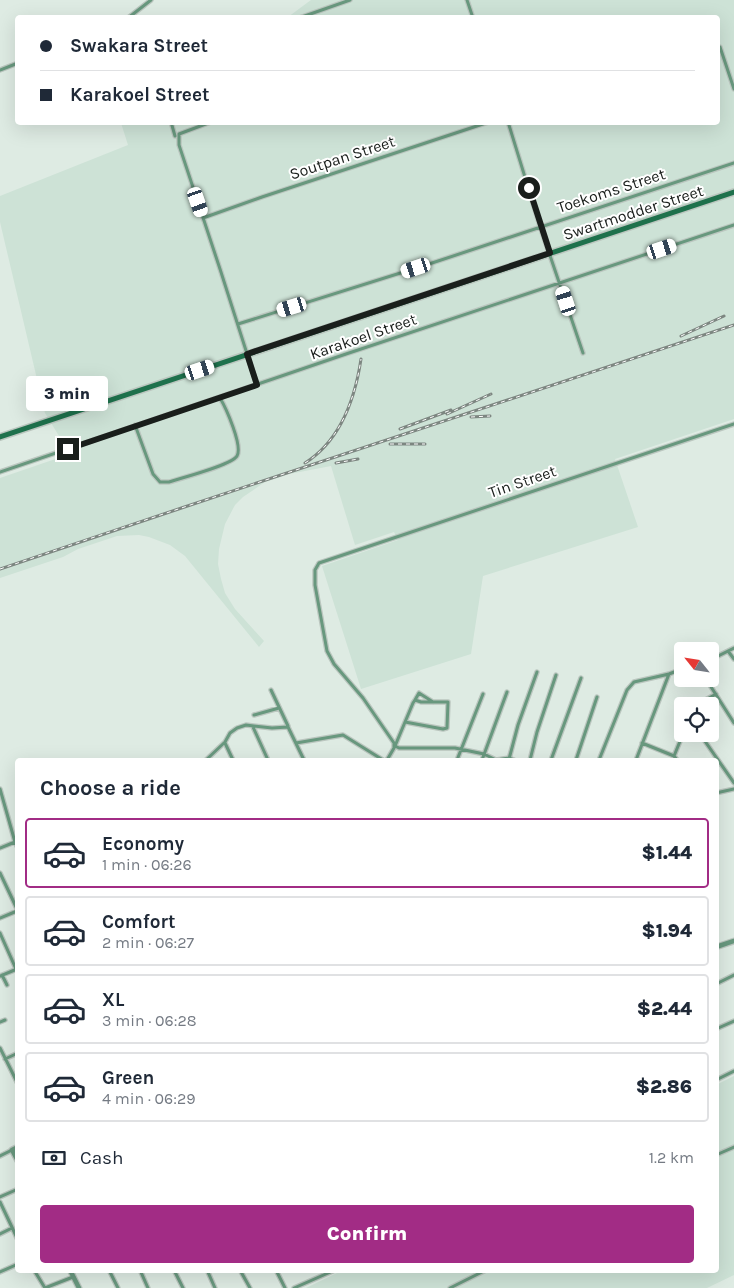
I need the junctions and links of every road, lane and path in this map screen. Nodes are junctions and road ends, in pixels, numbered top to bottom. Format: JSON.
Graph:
{"nodes":[{"id":1,"x":152,"y":0,"type":"edge"},
{"id":2,"x":350,"y":0,"type":"edge"},
{"id":3,"x":468,"y":0,"type":"edge"},
{"id":4,"x":136,"y":12,"type":"junction"},
{"id":5,"x":132,"y":15,"type":"edge"},
{"id":6,"x":137,"y":15,"type":"edge"},
{"id":7,"x":308,"y":15,"type":"edge"},
{"id":8,"x":472,"y":15,"type":"edge"},
{"id":9,"x":720,"y":51,"type":"edge"},
{"id":10,"x":15,"y":64,"type":"edge"},
{"id":11,"x":0,"y":70,"type":"edge"},
{"id":12,"x":734,"y":89,"type":"edge"},
{"id":13,"x":172,"y":125,"type":"edge"},
{"id":14,"x":203,"y":125,"type":"edge"},
{"id":15,"x":480,"y":125,"type":"edge"},
{"id":16,"x":509,"y":125,"type":"edge"},
{"id":17,"x":175,"y":136,"type":"dead end"},
{"id":18,"x":734,"y":163,"type":"edge"},
{"id":19,"x":734,"y":192,"type":"edge"},
{"id":20,"x":203,"y":218,"type":"junction"},
{"id":21,"x":734,"y":225,"type":"edge"},
{"id":22,"x":540,"y":226,"type":"junction"},
{"id":23,"x":550,"y":253,"type":"junction"},
{"id":24,"x":560,"y":283,"type":"junction"},
{"id":25,"x":238,"y":324,"type":"junction"},
{"id":26,"x":247,"y":354,"type":"junction"},
{"id":27,"x":583,"y":354,"type":"dead end"},
{"id":28,"x":257,"y":385,"type":"junction"},
{"id":29,"x":220,"y":398,"type":"junction"},
{"id":30,"x":734,"y":424,"type":"edge"},
{"id":31,"x":135,"y":425,"type":"junction"},
{"id":32,"x":0,"y":437,"type":"edge"},
{"id":33,"x":0,"y":472,"type":"edge"},
{"id":34,"x":734,"y":648,"type":"edge"},
{"id":35,"x":728,"y":651,"type":"junction"},
{"id":36,"x":719,"y":656,"type":"edge"},
{"id":37,"x":734,"y":660,"type":"edge"},
{"id":38,"x":537,"y":672,"type":"dead end"},
{"id":39,"x":674,"y":672,"type":"edge"},
{"id":40,"x":670,"y":674,"type":"junction"},
{"id":41,"x":556,"y":676,"type":"dead end"},
{"id":42,"x":581,"y":678,"type":"dead end"},
{"id":43,"x":712,"y":688,"type":"edge"},
{"id":44,"x":271,"y":690,"type":"dead end"},
{"id":45,"x":507,"y":692,"type":"dead end"},
{"id":46,"x":483,"y":694,"type":"dead end"},
{"id":47,"x":716,"y":694,"type":"junction"},
{"id":48,"x":597,"y":697,"type":"dead end"},
{"id":49,"x":711,"y":697,"type":"edge"},
{"id":50,"x":415,"y":700,"type":"junction"},
{"id":51,"x":434,"y":703,"type":"junction"},
{"id":52,"x":280,"y":708,"type":"junction"},
{"id":53,"x":254,"y":715,"type":"dead end"},
{"id":54,"x":405,"y":722,"type":"junction"},
{"id":55,"x":734,"y":722,"type":"edge"},
{"id":56,"x":254,"y":727,"type":"junction"},
{"id":57,"x":288,"y":727,"type":"junction"},
{"id":58,"x":225,"y":742,"type":"junction"},
{"id":59,"x":680,"y":742,"type":"edge"},
{"id":60,"x":706,"y":742,"type":"edge"},
{"id":61,"x":296,"y":743,"type":"junction"},
{"id":62,"x":642,"y":743,"type":"junction"},
{"id":63,"x":395,"y":746,"type":"junction"},
{"id":64,"x":461,"y":749,"type":"junction"},
{"id":65,"x":484,"y":754,"type":"junction"},
{"id":66,"x":674,"y":756,"type":"joint"},
{"id":67,"x":208,"y":758,"type":"edge"},
{"id":68,"x":232,"y":758,"type":"edge"},
{"id":69,"x":267,"y":758,"type":"edge"},
{"id":70,"x":303,"y":758,"type":"edge"},
{"id":71,"x":380,"y":758,"type":"edge"},
{"id":72,"x":388,"y":758,"type":"edge"},
{"id":73,"x":458,"y":758,"type":"edge"},
{"id":74,"x":483,"y":758,"type":"edge"},
{"id":75,"x":492,"y":758,"type":"edge"},
{"id":76,"x":509,"y":758,"type":"edge"},
{"id":77,"x":530,"y":758,"type":"edge"},
{"id":78,"x":553,"y":758,"type":"edge"},
{"id":79,"x":577,"y":758,"type":"edge"},
{"id":80,"x":600,"y":758,"type":"edge"},
{"id":81,"x":637,"y":758,"type":"edge"},
{"id":82,"x":717,"y":758,"type":"edge"},
{"id":83,"x":719,"y":761,"type":"edge"},
{"id":84,"x":734,"y":783,"type":"edge"},
{"id":85,"x":0,"y":788,"type":"edge"},
{"id":86,"x":734,"y":789,"type":"edge"},
{"id":87,"x":719,"y":792,"type":"edge"},
{"id":88,"x":6,"y":811,"type":"junction"},
{"id":89,"x":0,"y":813,"type":"edge"},
{"id":90,"x":15,"y":842,"type":"joint"},
{"id":91,"x":0,"y":848,"type":"edge"},
{"id":92,"x":0,"y":873,"type":"edge"},
{"id":93,"x":15,"y":907,"type":"edge"},
{"id":94,"x":15,"y":912,"type":"edge"},
{"id":95,"x":0,"y":918,"type":"edge"},
{"id":96,"x":0,"y":933,"type":"edge"},
{"id":97,"x":734,"y":941,"type":"edge"},
{"id":98,"x":719,"y":946,"type":"edge"},
{"id":99,"x":15,"y":965,"type":"edge"},
{"id":100,"x":15,"y":970,"type":"edge"},
{"id":101,"x":1,"y":976,"type":"edge"},
{"id":102,"x":734,"y":976,"type":"edge"},
{"id":103,"x":719,"y":983,"type":"edge"},
{"id":104,"x":7,"y":985,"type":"dead end"},
{"id":105,"x":5,"y":1020,"type":"dead end"},
{"id":106,"x":734,"y":1021,"type":"edge"},
{"id":107,"x":0,"y":1022,"type":"edge"},
{"id":108,"x":719,"y":1028,"type":"edge"},
{"id":109,"x":0,"y":1048,"type":"edge"},
{"id":110,"x":15,"y":1054,"type":"edge"},
{"id":111,"x":5,"y":1059,"type":"junction"},
{"id":112,"x":734,"y":1071,"type":"edge"},
{"id":113,"x":15,"y":1078,"type":"edge"},
{"id":114,"x":719,"y":1078,"type":"edge"},
{"id":115,"x":734,"y":1146,"type":"edge"},
{"id":116,"x":15,"y":1149,"type":"edge"},
{"id":117,"x":12,"y":1150,"type":"junction"},
{"id":118,"x":719,"y":1154,"type":"edge"},
{"id":119,"x":0,"y":1156,"type":"edge"},
{"id":120,"x":15,"y":1156,"type":"edge"},
{"id":121,"x":15,"y":1190,"type":"edge"},
{"id":122,"x":0,"y":1197,"type":"edge"},
{"id":123,"x":0,"y":1202,"type":"edge"},
{"id":124,"x":12,"y":1228,"type":"junction"},
{"id":125,"x":0,"y":1234,"type":"edge"},
{"id":126,"x":15,"y":1234,"type":"edge"},
{"id":127,"x":15,"y":1265,"type":"edge"},
{"id":128,"x":0,"y":1272,"type":"edge"},
{"id":129,"x":36,"y":1273,"type":"edge"},
{"id":130,"x":72,"y":1273,"type":"edge"},
{"id":131,"x":110,"y":1273,"type":"edge"},
{"id":132,"x":141,"y":1273,"type":"edge"},
{"id":133,"x":176,"y":1273,"type":"edge"},
{"id":134,"x":208,"y":1273,"type":"edge"},
{"id":135,"x":242,"y":1273,"type":"edge"},
{"id":136,"x":278,"y":1273,"type":"edge"},
{"id":137,"x":324,"y":1273,"type":"edge"},
{"id":138,"x":480,"y":1273,"type":"edge"},
{"id":139,"x":73,"y":1276,"type":"junction"},
{"id":140,"x":45,"y":1288,"type":"edge"},
{"id":141,"x":80,"y":1288,"type":"edge"},
{"id":142,"x":117,"y":1288,"type":"edge"},
{"id":143,"x":148,"y":1288,"type":"edge"},
{"id":144,"x":183,"y":1288,"type":"edge"},
{"id":145,"x":215,"y":1288,"type":"edge"},
{"id":146,"x":250,"y":1288,"type":"edge"},
{"id":147,"x":285,"y":1288,"type":"edge"},
{"id":148,"x":294,"y":1288,"type":"edge"},
{"id":149,"x":450,"y":1288,"type":"edge"}],
"edges":[{"from":1,"to":4,"type":"street"},
{"from":2,"to":7,"type":"street"},
{"from":3,"to":8,"type":"street"},
{"from":4,"to":5,"type":"street"},
{"from":4,"to":6,"type":"street"},
{"from":9,"to":12,"type":"street"},
{"from":10,"to":11,"type":"street"},
{"from":13,"to":17,"type":"street"},
{"from":14,"to":20,"type":"street"},
{"from":15,"to":20,"type":"street","name":"Soutpan Street"},
{"from":16,"to":22,"type":"street"},
{"from":18,"to":22,"type":"street","name":"Toekoms Street"},
{"from":19,"to":23,"type":"main road","name":"Swartmodder Street"},
{"from":20,"to":25,"type":"street"},
{"from":21,"to":24,"type":"street","name":"Karakoel Street"},
{"from":22,"to":23,"type":"street"},
{"from":22,"to":25,"type":"street","name":"Toekoms Street"},
{"from":23,"to":24,"type":"street"},
{"from":23,"to":26,"type":"main road","name":"Swartmodder Street"},
{"from":24,"to":27,"type":"street"},
{"from":24,"to":28,"type":"street","name":"Karakoel Street"},
{"from":25,"to":26,"type":"street"},
{"from":26,"to":28,"type":"street"},
{"from":26,"to":32,"type":"main road","name":"Swartmodder Street"},
{"from":28,"to":29,"type":"street","name":"Karakoel Street"},
{"from":29,"to":31,"type":"street","name":"Karakoel Street"},
{"from":29,"to":31,"type":"street"},
{"from":30,"to":63,"type":"street","name":"Tin Street"},
{"from":31,"to":33,"type":"street","name":"Karakoel Street"},
{"from":34,"to":35,"type":"street"},
{"from":35,"to":36,"type":"street"},
{"from":35,"to":37,"type":"street"},
{"from":38,"to":76,"type":"street"},
{"from":39,"to":40,"type":"street"},
{"from":40,"to":62,"type":"street"},
{"from":40,"to":80,"type":"street"},
{"from":41,"to":77,"type":"street"},
{"from":42,"to":78,"type":"street"},
{"from":43,"to":47,"type":"street"},
{"from":44,"to":52,"type":"street"},
{"from":45,"to":65,"type":"street"},
{"from":46,"to":64,"type":"street"},
{"from":47,"to":49,"type":"street"},
{"from":47,"to":55,"type":"street"},
{"from":48,"to":79,"type":"street"},
{"from":50,"to":51,"type":"street"},
{"from":50,"to":51,"type":"street"},
{"from":50,"to":54,"type":"street"},
{"from":51,"to":54,"type":"street"},
{"from":52,"to":53,"type":"street"},
{"from":52,"to":57,"type":"street"},
{"from":54,"to":63,"type":"street"},
{"from":56,"to":57,"type":"street"},
{"from":56,"to":58,"type":"street"},
{"from":56,"to":69,"type":"street"},
{"from":57,"to":61,"type":"street"},
{"from":58,"to":67,"type":"street"},
{"from":58,"to":68,"type":"street"},
{"from":59,"to":66,"type":"street"},
{"from":60,"to":82,"type":"street"},
{"from":61,"to":70,"type":"street"},
{"from":61,"to":71,"type":"street"},
{"from":62,"to":66,"type":"street"},
{"from":62,"to":81,"type":"street"},
{"from":63,"to":64,"type":"street"},
{"from":63,"to":72,"type":"street"},
{"from":64,"to":65,"type":"street"},
{"from":64,"to":73,"type":"street"},
{"from":65,"to":74,"type":"street"},
{"from":65,"to":75,"type":"street"},
{"from":83,"to":84,"type":"street"},
{"from":85,"to":88,"type":"street"},
{"from":86,"to":87,"type":"street"},
{"from":88,"to":89,"type":"street"},
{"from":88,"to":90,"type":"street"},
{"from":90,"to":91,"type":"street"},
{"from":92,"to":93,"type":"street"},
{"from":94,"to":95,"type":"street"},
{"from":96,"to":99,"type":"street"},
{"from":97,"to":98,"type":"street"},
{"from":100,"to":101,"type":"street"},
{"from":101,"to":104,"type":"street"},
{"from":102,"to":103,"type":"street"},
{"from":105,"to":107,"type":"street"},
{"from":106,"to":108,"type":"street"},
{"from":109,"to":111,"type":"street"},
{"from":110,"to":111,"type":"street"},
{"from":111,"to":113,"type":"street"},
{"from":112,"to":114,"type":"street"},
{"from":115,"to":118,"type":"street"},
{"from":116,"to":117,"type":"street"},
{"from":117,"to":119,"type":"street"},
{"from":117,"to":120,"type":"street"},
{"from":121,"to":122,"type":"street"},
{"from":123,"to":124,"type":"street"},
{"from":124,"to":125,"type":"street"},
{"from":124,"to":126,"type":"street"},
{"from":127,"to":128,"type":"street"},
{"from":129,"to":140,"type":"street"},
{"from":130,"to":139,"type":"street"},
{"from":131,"to":142,"type":"street"},
{"from":132,"to":143,"type":"street"},
{"from":133,"to":144,"type":"street"},
{"from":134,"to":145,"type":"street"},
{"from":135,"to":146,"type":"street"},
{"from":136,"to":147,"type":"street"},
{"from":137,"to":148,"type":"street"},
{"from":138,"to":149,"type":"street"},
{"from":139,"to":140,"type":"street"},
{"from":139,"to":141,"type":"street"}]}
